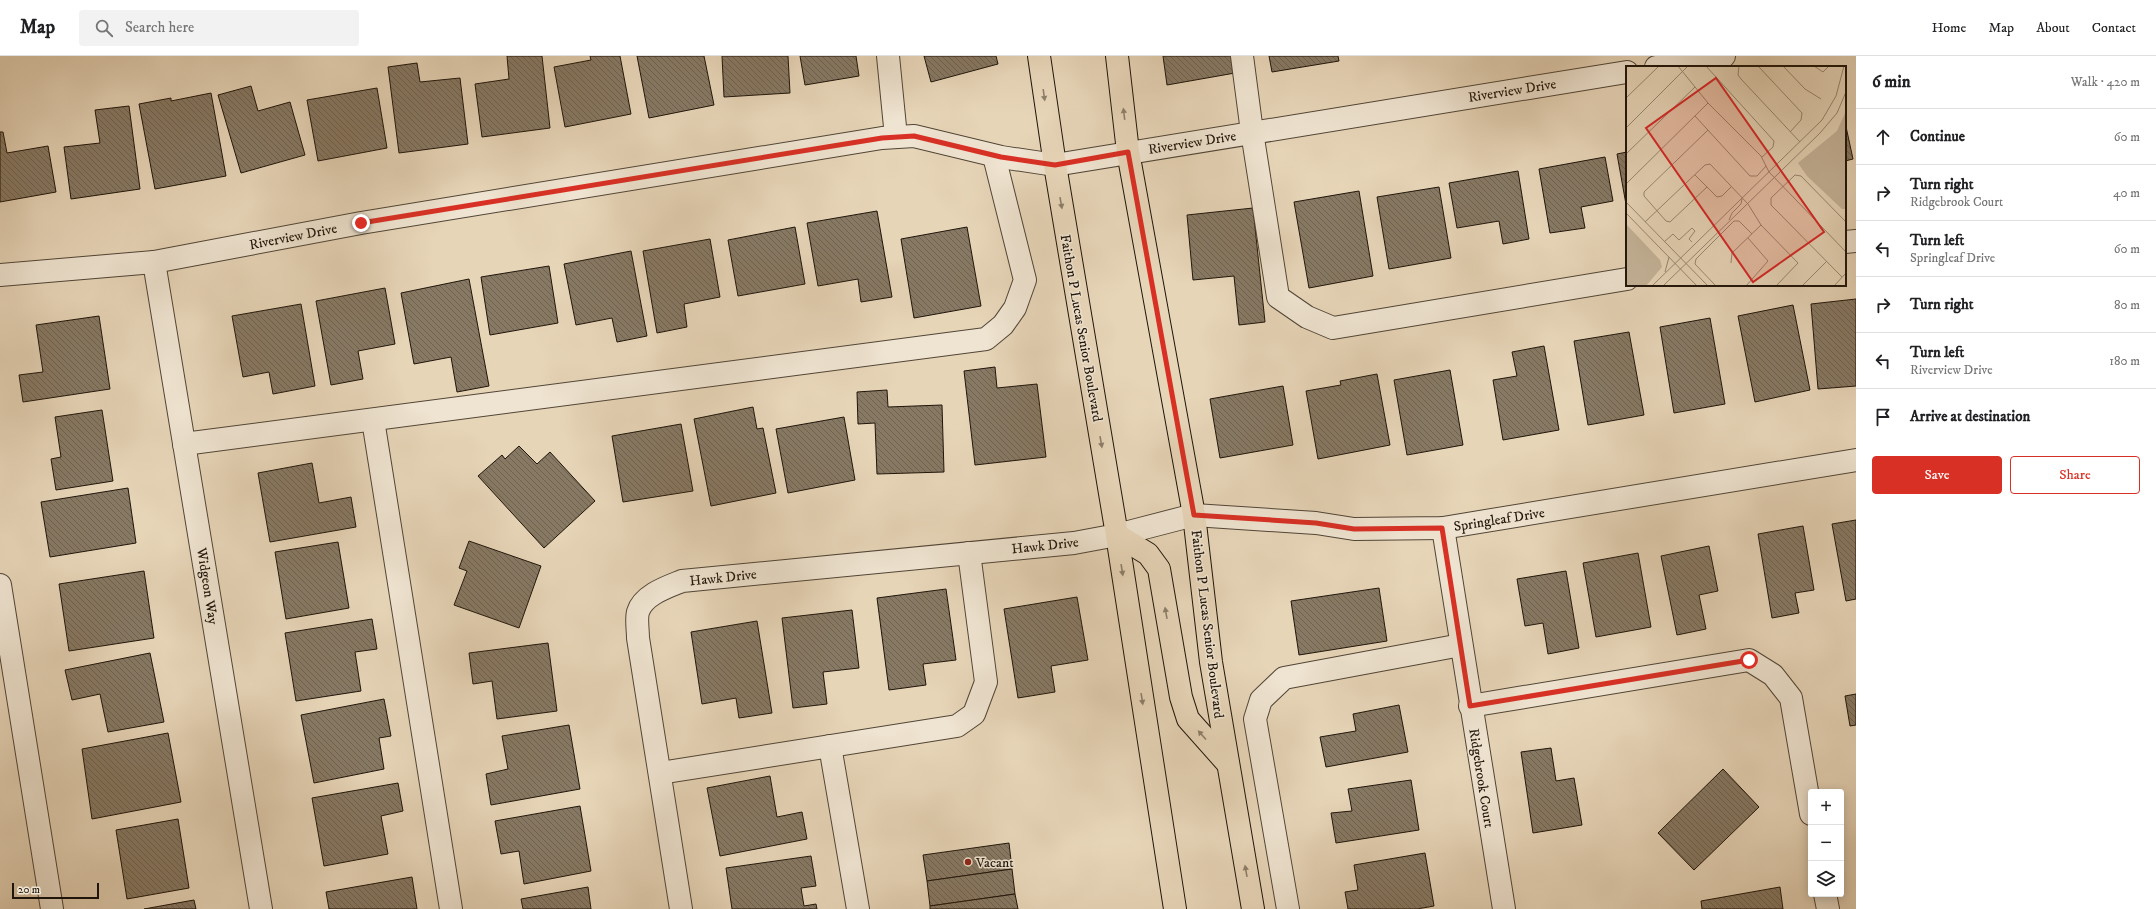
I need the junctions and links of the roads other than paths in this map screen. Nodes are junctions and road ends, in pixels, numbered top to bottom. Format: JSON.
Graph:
{"nodes":[{"id":1,"x":888,"y":56,"type":"edge"},
{"id":2,"x":1039,"y":56,"type":"edge"},
{"id":3,"x":1117,"y":56,"type":"edge"},
{"id":4,"x":1242,"y":56,"type":"edge"},
{"id":5,"x":1724,"y":56,"type":"edge"},
{"id":6,"x":1662,"y":66,"type":"edge"},
{"id":7,"x":1626,"y":72,"type":"edge"},
{"id":8,"x":1252,"y":132,"type":"junction"},
{"id":9,"x":896,"y":137,"type":"junction"},
{"id":10,"x":1128,"y":152,"type":"junction"},
{"id":11,"x":994,"y":156,"type":"junction"},
{"id":12,"x":1055,"y":165,"type":"junction"},
{"id":13,"x":1856,"y":241,"type":"edge"},
{"id":14,"x":1846,"y":242,"type":"edge"},
{"id":15,"x":154,"y":262,"type":"junction"},
{"id":16,"x":0,"y":275,"type":"edge"},
{"id":17,"x":1626,"y":279,"type":"edge"},
{"id":18,"x":373,"y":420,"type":"junction"},
{"id":19,"x":184,"y":444,"type":"junction"},
{"id":20,"x":1856,"y":460,"type":"edge"},
{"id":21,"x":1194,"y":515,"type":"junction"},
{"id":22,"x":1442,"y":528,"type":"junction"},
{"id":23,"x":1117,"y":535,"type":"junction"},
{"id":24,"x":969,"y":553,"type":"junction"},
{"id":25,"x":0,"y":585,"type":"edge"},
{"id":26,"x":1461,"y":644,"type":"junction"},
{"id":27,"x":1470,"y":706,"type":"junction"},
{"id":28,"x":830,"y":746,"type":"junction"},
{"id":29,"x":1228,"y":764,"type":"junction"},
{"id":30,"x":660,"y":773,"type":"junction"},
{"id":31,"x":1808,"y":797,"type":"edge"},
{"id":32,"x":1826,"y":897,"type":"edge"},
{"id":33,"x":52,"y":909,"type":"edge"},
{"id":34,"x":261,"y":909,"type":"edge"},
{"id":35,"x":451,"y":909,"type":"edge"},
{"id":36,"x":681,"y":909,"type":"edge"},
{"id":37,"x":858,"y":909,"type":"edge"},
{"id":38,"x":1175,"y":909,"type":"edge"},
{"id":39,"x":1253,"y":909,"type":"edge"},
{"id":40,"x":1288,"y":909,"type":"edge"},
{"id":41,"x":1504,"y":909,"type":"edge"},
{"id":42,"x":1828,"y":909,"type":"edge"}],
"edges":[{"from":1,"to":9,"type":"street"},
{"from":2,"to":12,"type":"main road","name":"Faithon P Lucas Senior Boulevard","one_way":true},
{"from":10,"to":3,"type":"main road","name":"Faithon P Lucas Senior Boulevard","one_way":true},
{"from":4,"to":8,"type":"street"},
{"from":5,"to":6,"type":"street"},
{"from":7,"to":8,"type":"street","name":"Riverview Drive"},
{"from":8,"to":10,"type":"street","name":"Riverview Drive"},
{"from":8,"to":17,"type":"street"},
{"from":9,"to":11,"type":"street","name":"Riverview Drive"},
{"from":9,"to":15,"type":"street","name":"Riverview Drive"},
{"from":10,"to":12,"type":"street","name":"Riverview Drive"},
{"from":10,"to":21,"type":"main road","name":"Faithon P Lucas Senior Boulevard"},
{"from":11,"to":12,"type":"street","name":"Riverview Drive"},
{"from":11,"to":18,"type":"street"},
{"from":12,"to":23,"type":"main road","name":"Faithon P Lucas Senior Boulevard","one_way":true},
{"from":13,"to":14,"type":"street"},
{"from":15,"to":16,"type":"street","name":"Riverview Drive"},
{"from":15,"to":19,"type":"street","name":"Widgeon Way"},
{"from":18,"to":19,"type":"street"},
{"from":18,"to":35,"type":"street"},
{"from":19,"to":34,"type":"street","name":"Widgeon Way"},
{"from":20,"to":22,"type":"street","name":"Springleaf Drive"},
{"from":21,"to":22,"type":"street","name":"Springleaf Drive"},
{"from":21,"to":23,"type":"street","name":"Springleaf Drive"},
{"from":21,"to":29,"type":"main road","name":"Faithon P Lucas Senior Boulevard"},
{"from":22,"to":26,"type":"street","name":"Ridgebrook Court"},
{"from":23,"to":24,"type":"street","name":"Hawk Drive"},
{"from":29,"to":23,"type":"main road","one_way":true},
{"from":23,"to":38,"type":"main road","name":"Faithon P Lucas Senior Boulevard","one_way":true},
{"from":24,"to":28,"type":"street"},
{"from":24,"to":30,"type":"street","name":"Hawk Drive"},
{"from":25,"to":33,"type":"street"},
{"from":26,"to":27,"type":"street","name":"Ridgebrook Court"},
{"from":26,"to":40,"type":"street"},
{"from":27,"to":31,"type":"street"},
{"from":27,"to":41,"type":"street","name":"Ridgebrook Court"},
{"from":28,"to":30,"type":"street"},
{"from":28,"to":37,"type":"street"},
{"from":39,"to":29,"type":"main road","name":"Faithon P Lucas Senior Boulevard","one_way":true},
{"from":30,"to":36,"type":"street","name":"Hawk Drive"},
{"from":32,"to":42,"type":"street"}]}
